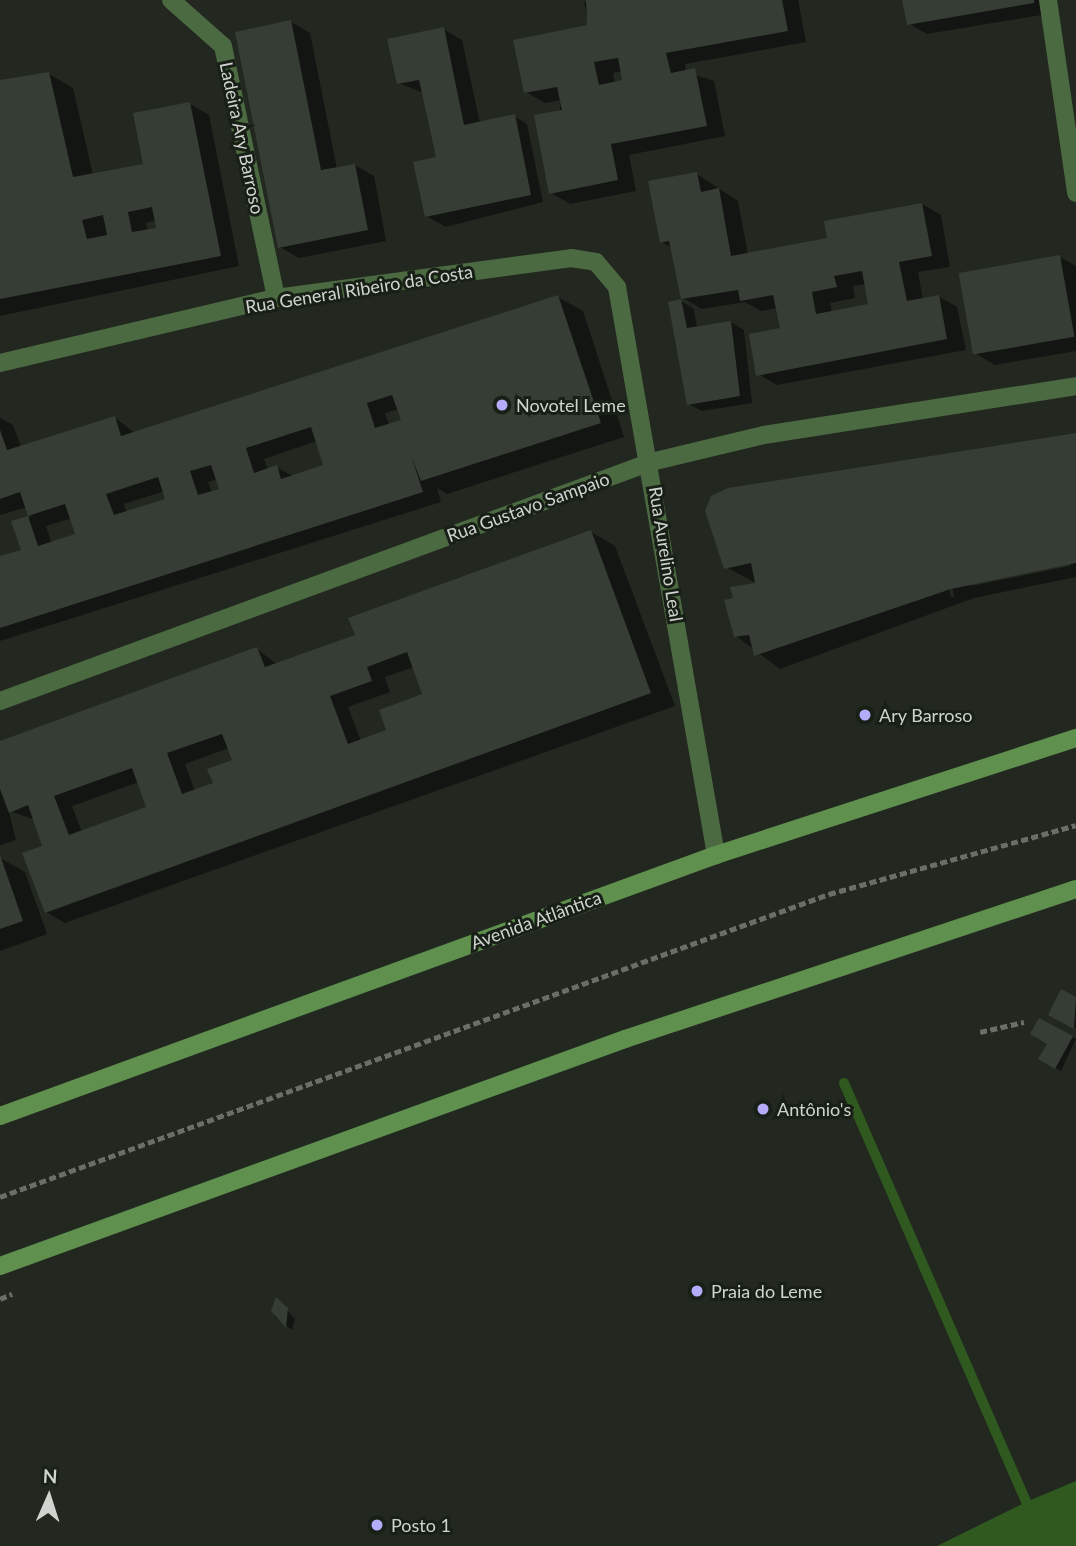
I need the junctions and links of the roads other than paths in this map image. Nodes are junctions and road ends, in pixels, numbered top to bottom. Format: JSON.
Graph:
{"nodes":[{"id":1,"x":172,"y":0,"type":"edge"},
{"id":2,"x":1048,"y":0,"type":"edge"},
{"id":3,"x":1076,"y":193,"type":"edge"},
{"id":4,"x":596,"y":262,"type":"joint"},
{"id":5,"x":276,"y":298,"type":"junction"},
{"id":6,"x":0,"y":363,"type":"edge"},
{"id":7,"x":1076,"y":386,"type":"edge"},
{"id":8,"x":651,"y":462,"type":"junction"},
{"id":9,"x":0,"y":701,"type":"edge"},
{"id":10,"x":1076,"y":738,"type":"edge"},
{"id":11,"x":716,"y":855,"type":"junction"},
{"id":12,"x":1076,"y":889,"type":"edge"},
{"id":13,"x":0,"y":1116,"type":"edge"},
{"id":14,"x":0,"y":1266,"type":"edge"}],
"edges":[{"from":1,"to":5,"type":"street","name":"Ladeira Ary Barroso"},
{"from":2,"to":3,"type":"street"},
{"from":4,"to":5,"type":"street","name":"Rua General Ribeiro da Costa"},
{"from":4,"to":8,"type":"street","name":"Rua Aurelino Leal"},
{"from":5,"to":6,"type":"street","name":"Rua General Ribeiro da Costa"},
{"from":7,"to":8,"type":"street","name":"Rua Gustavo Sampaio"},
{"from":8,"to":9,"type":"street","name":"Rua Gustavo Sampaio"},
{"from":8,"to":11,"type":"street","name":"Rua Aurelino Leal"},
{"from":10,"to":11,"type":"street","name":"Avenida Atlântica"},
{"from":11,"to":13,"type":"street","name":"Avenida Atlântica"},
{"from":12,"to":14,"type":"street"}]}
